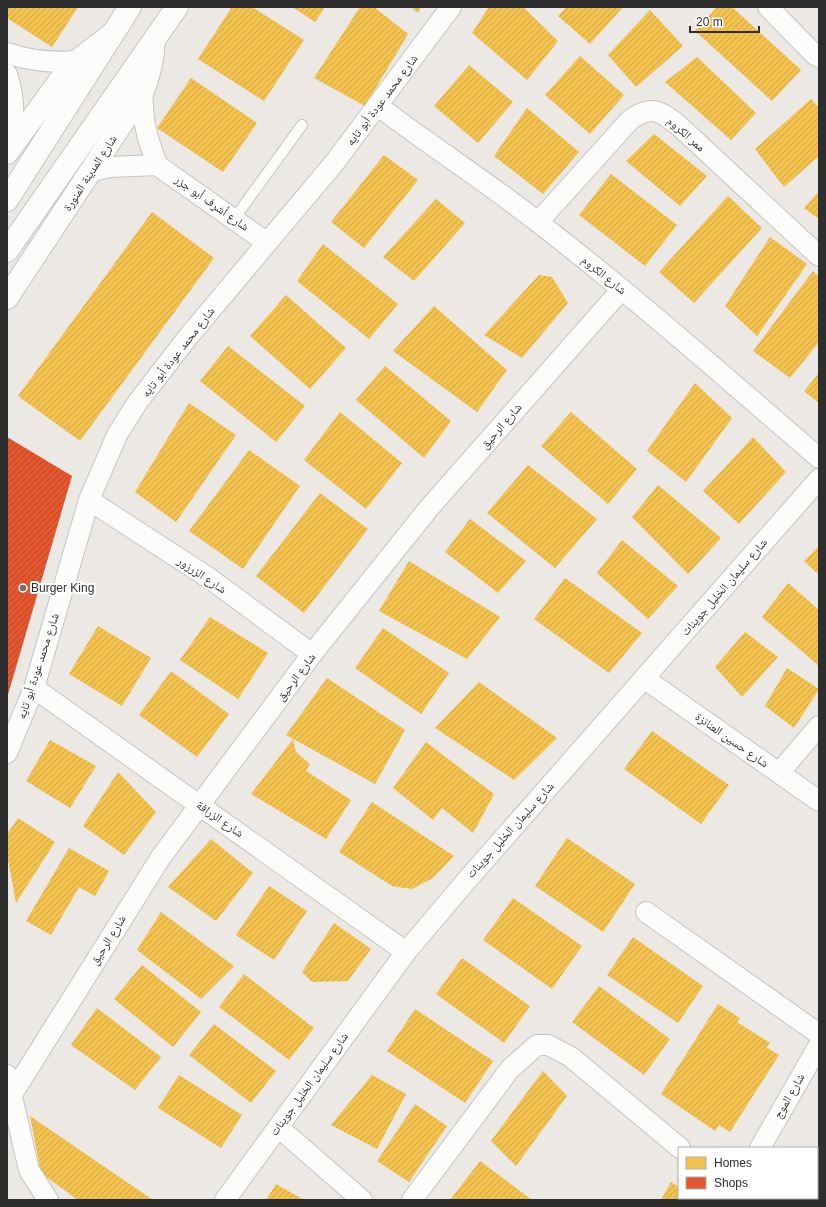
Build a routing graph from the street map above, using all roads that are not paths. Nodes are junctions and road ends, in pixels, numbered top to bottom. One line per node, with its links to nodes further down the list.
1 (130, 7): 5 (main road)
2 (177, 7): 6 (main road, شارع المدينة المنورة)
3 (451, 7): 12 (street, شارع محمد عودة أبو تايه)
4 (768, 7): 8 (street)
5 (113, 33): 9 (main road); 17 (main road)
6 (154, 40): 11 (main road, شارع المدينة المنورة); 21 (main road, شارع المدينة المنورة)
7 (7, 53): 9 (street)
8 (819, 57)
9 (77, 61): 14 (main road)
10 (7, 74): 14 (street)
11 (142, 93): 15 (street); 16 (main road, شارع المدينة المنورة)
12 (378, 106): 19 (street, شارع الكروم); 20 (street, شارع محمد عودة أبو تايه)
13 (302, 125): 18 (lane)
14 (8, 151)
15 (157, 165): 16 (street); 18 (street, شارع أشرف أبو جزر)
16 (92, 171): 24 (main road, شارع المدينة المنورة)
17 (7, 200)
18 (234, 219): 20 (street, شارع أشرف أبو جزر)
19 (538, 222): 22 (street, ممر الكروم); 23 (street, شارع الكروم)
20 (266, 242): 27 (street, شارع محمد عودة أبو تايه)
21 (7, 252)
22 (819, 256)
23 (622, 289): 25 (street, شارع الكروم); 28 (street, شارع الرحيق)
24 (7, 298)
25 (819, 458)
26 (819, 479): 29 (street, شارع سليمان الخليل جوينات)
27 (89, 500): 28 (street, شارع الزرزور); 30 (street, شارع محمد عودة أبو تايه)
28 (312, 654): 35 (street, شارع الرحيق)
29 (645, 679): 33 (street, شارع حسين العنانزة); 37 (street, شارع سليمان الخليل جوينات)
30 (34, 688): 32 (street, شارع محمد عودة أبو تايه); 35 (street, شارع الزرافة)
31 (819, 726): 33 (street)
32 (7, 753)
33 (779, 773): 34 (street, شارع حسين العنانزة)
34 (819, 801)
35 (200, 804): 37 (street, شارع الزرافة); 41 (street, شارع الرحيق)
36 (646, 912): 38 (street)
37 (406, 952): 42 (street, شارع سليمان الخليل جوينات)
38 (819, 1034)
39 (819, 1045): 44 (street, شارع الموج)
40 (7, 1075): 41 (street)
41 (11, 1096): 45 (street)
42 (278, 1127): 46 (street, شارع سليمان الخليل جوينات); 47 (street)
43 (679, 1147): 48 (street)
44 (761, 1147)
45 (48, 1200)
46 (225, 1200)
47 (362, 1200)
48 (412, 1200)

